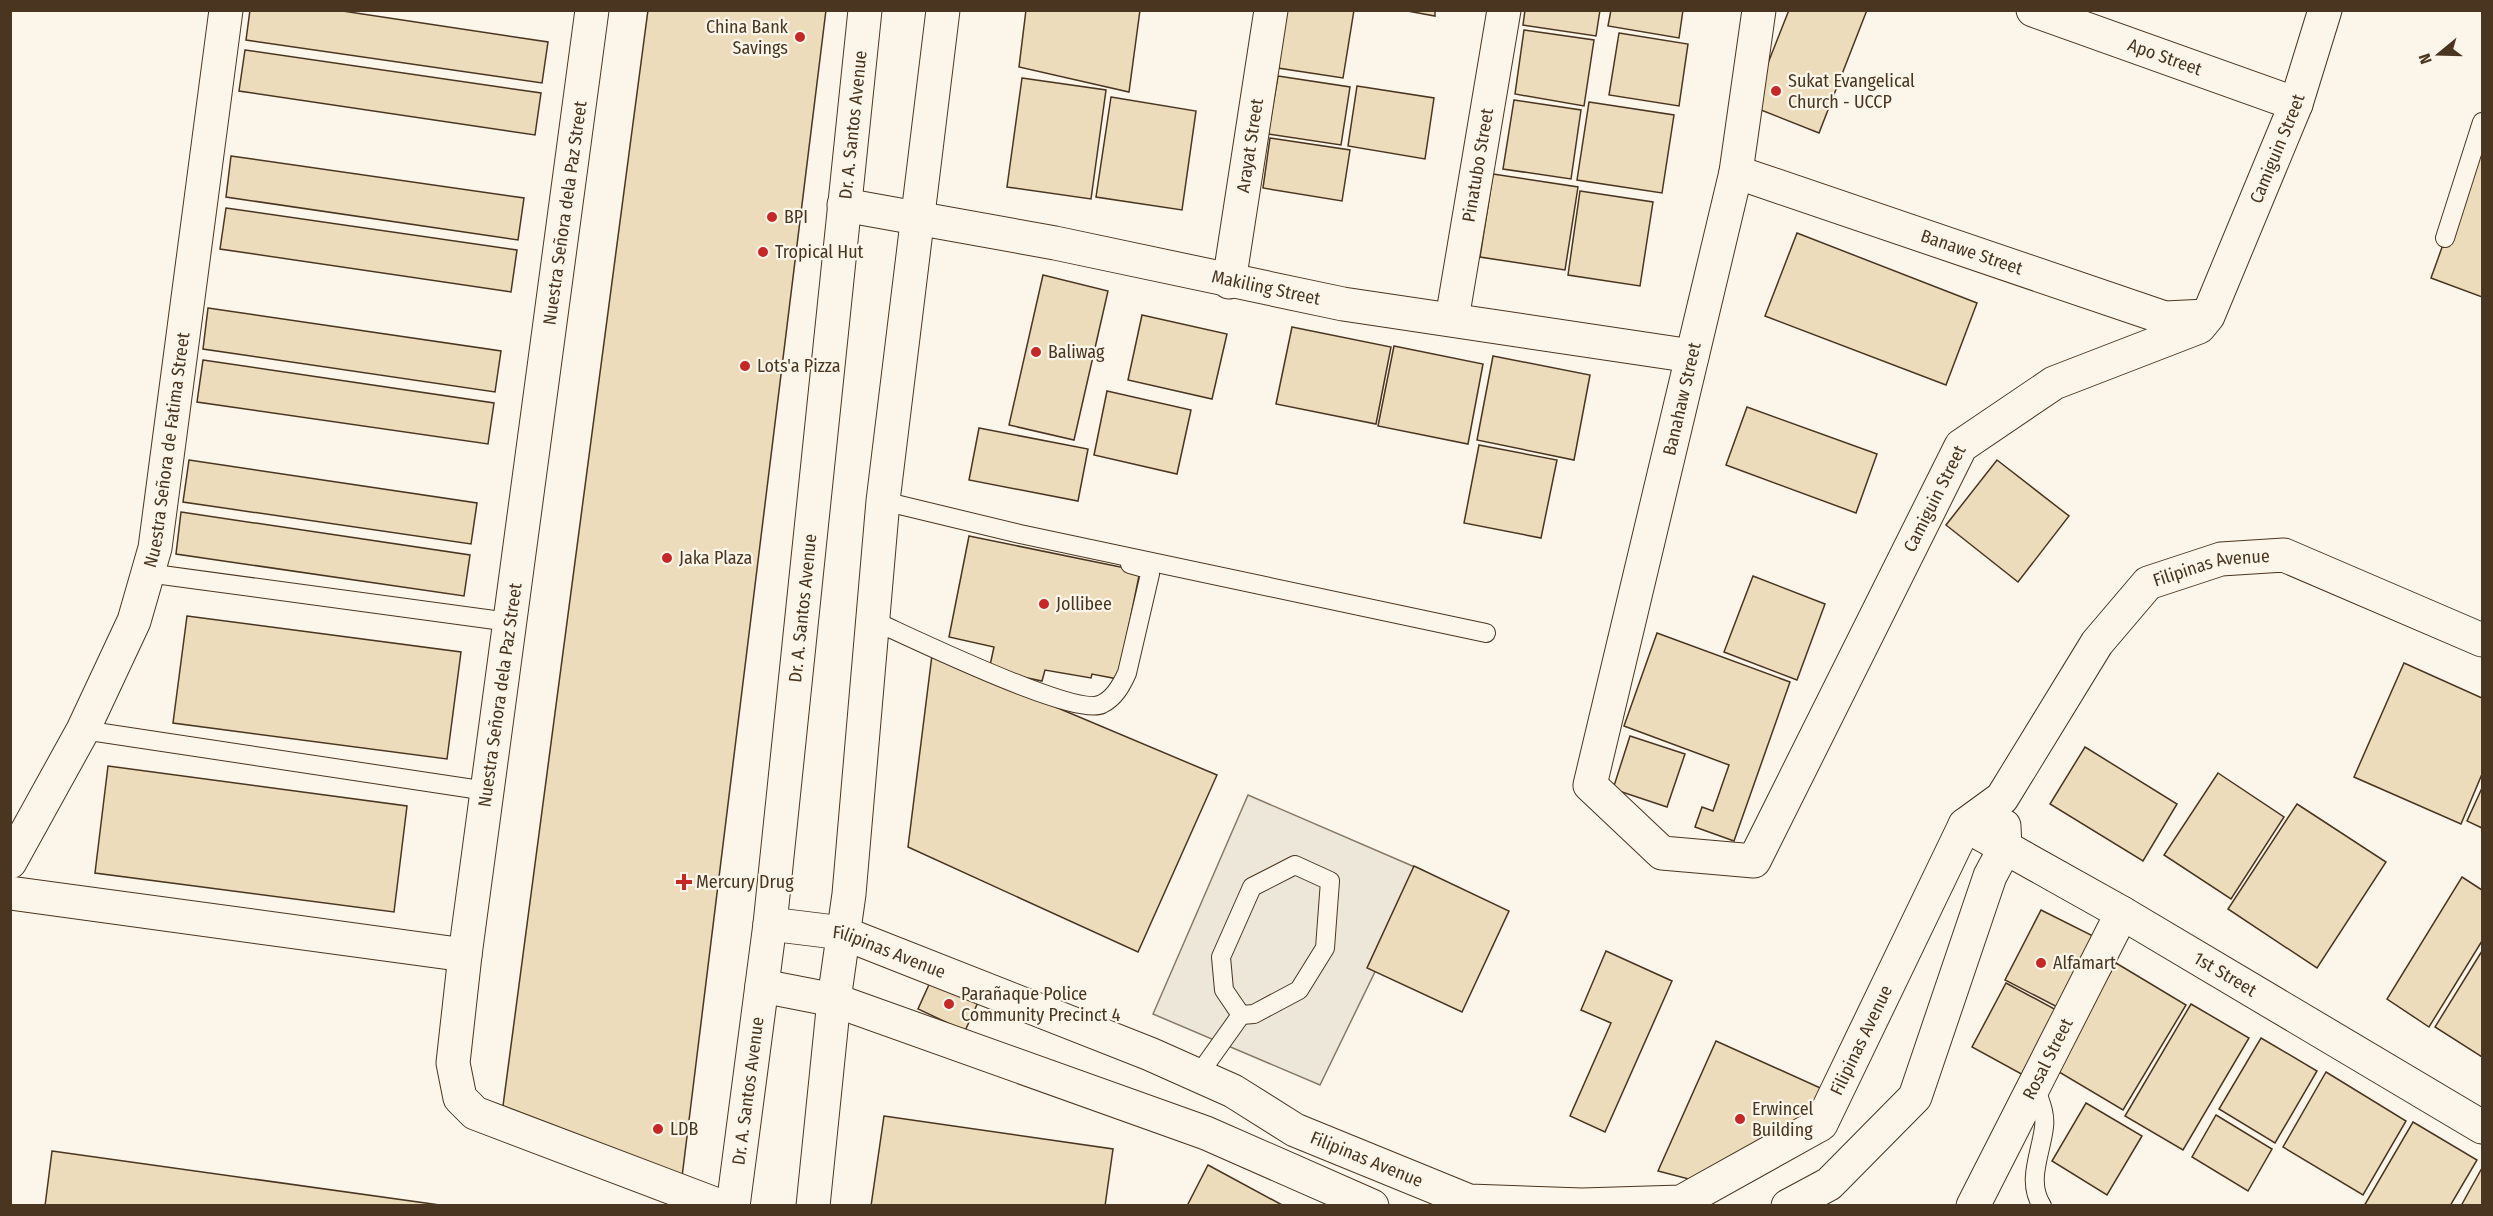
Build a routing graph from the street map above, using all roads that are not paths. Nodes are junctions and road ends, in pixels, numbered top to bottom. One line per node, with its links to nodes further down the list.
1 (226, 10): 22 (street, Nuestra Señora de Fatima Street)
2 (592, 10): 24 (street, Nuestra Señora dela Paz Street)
3 (865, 10): 13 (street, Dr. A. Santos Avenue)
4 (943, 10): 14 (street)
5 (1271, 10): 16 (street, Arayat Street)
6 (1504, 10): 18 (street, Pinatubo Street)
7 (1759, 10): 12 (street, Banahaw Street)
8 (2033, 10): 10 (street, Apo Street)
9 (2325, 10): 10 (street, Camiguin Street)
10 (2296, 104): 17 (street, Camiguin Street)
11 (2482, 122): 15 (lane)
12 (1736, 172): 17 (street, Banawe Street); 19 (street, Banahaw Street)
13 (844, 205): 14 (street, Makiling Street); 36 (street, Dr. A. Santos Avenue)
14 (919, 218): 16 (street, Makiling Street); 20 (street)
15 (2445, 238)
16 (1228, 282): 18 (street, Makiling Street)
17 (2208, 316): 28 (street, Camiguin Street)
18 (1452, 319): 19 (street, Makiling Street)
19 (1692, 356): 28 (street, Banahaw Street)
20 (883, 501): 21 (lane); 23 (street)
21 (1020, 534): 23 (lane); 25 (lane)
22 (147, 573): 24 (lane); 27 (street, Nuestra Señora de Fatima Street)
23 (872, 620): 37 (street)
24 (510, 622): 29 (street, Nuestra Señora dela Paz Street)
25 (1486, 633)
26 (2482, 640): 30 (street, Filipinas Avenue)
27 (82, 730): 29 (lane); 33 (street, Nuestra Señora de Fatima Street)
28 (1590, 785)
29 (487, 791): 38 (street, Nuestra Señora dela Paz Street)
30 (2002, 798): 31 (street, Filipinas Avenue); 32 (street)
31 (1965, 825): 32 (street, 1st Street); 49 (street, Filipinas Avenue)
32 (2005, 848): 35 (street, 1st Street); 54 (street)
33 (10, 862)
34 (10, 893): 38 (street)
35 (2122, 913): 43 (street, Rosal Street); 45 (street, 1st Street)
36 (770, 924): 37 (street, Filipinas Avenue); 39 (street, Dr. A. Santos Avenue)
37 (843, 933): 40 (street); 42 (street, Filipinas Avenue)
38 (465, 954): 50 (street, Nuestra Señora dela Paz Street)
39 (762, 986): 40 (street); 51 (street, Dr. A. Santos Avenue)
40 (834, 1000): 47 (street); 52 (street)
41 (1241, 1015): 41 (lane); 42 (lane)
42 (1199, 1074): 44 (street, Filipinas Avenue)
43 (2034, 1085): 55 (street, Rosal Street); 56 (lane)
44 (1233, 1092): 46 (street, Filipinas Avenue); 47 (street)
45 (2482, 1127)
46 (1295, 1130): 48 (street); 49 (street, Filipinas Avenue)
47 (1206, 1133): 48 (street)
48 (1276, 1162): 53 (street)
49 (1582, 1205)
50 (720, 1206)
51 (733, 1206)
52 (813, 1206)
53 (1372, 1206)
54 (1788, 1206)
55 (1973, 1206)
56 (2042, 1206)

